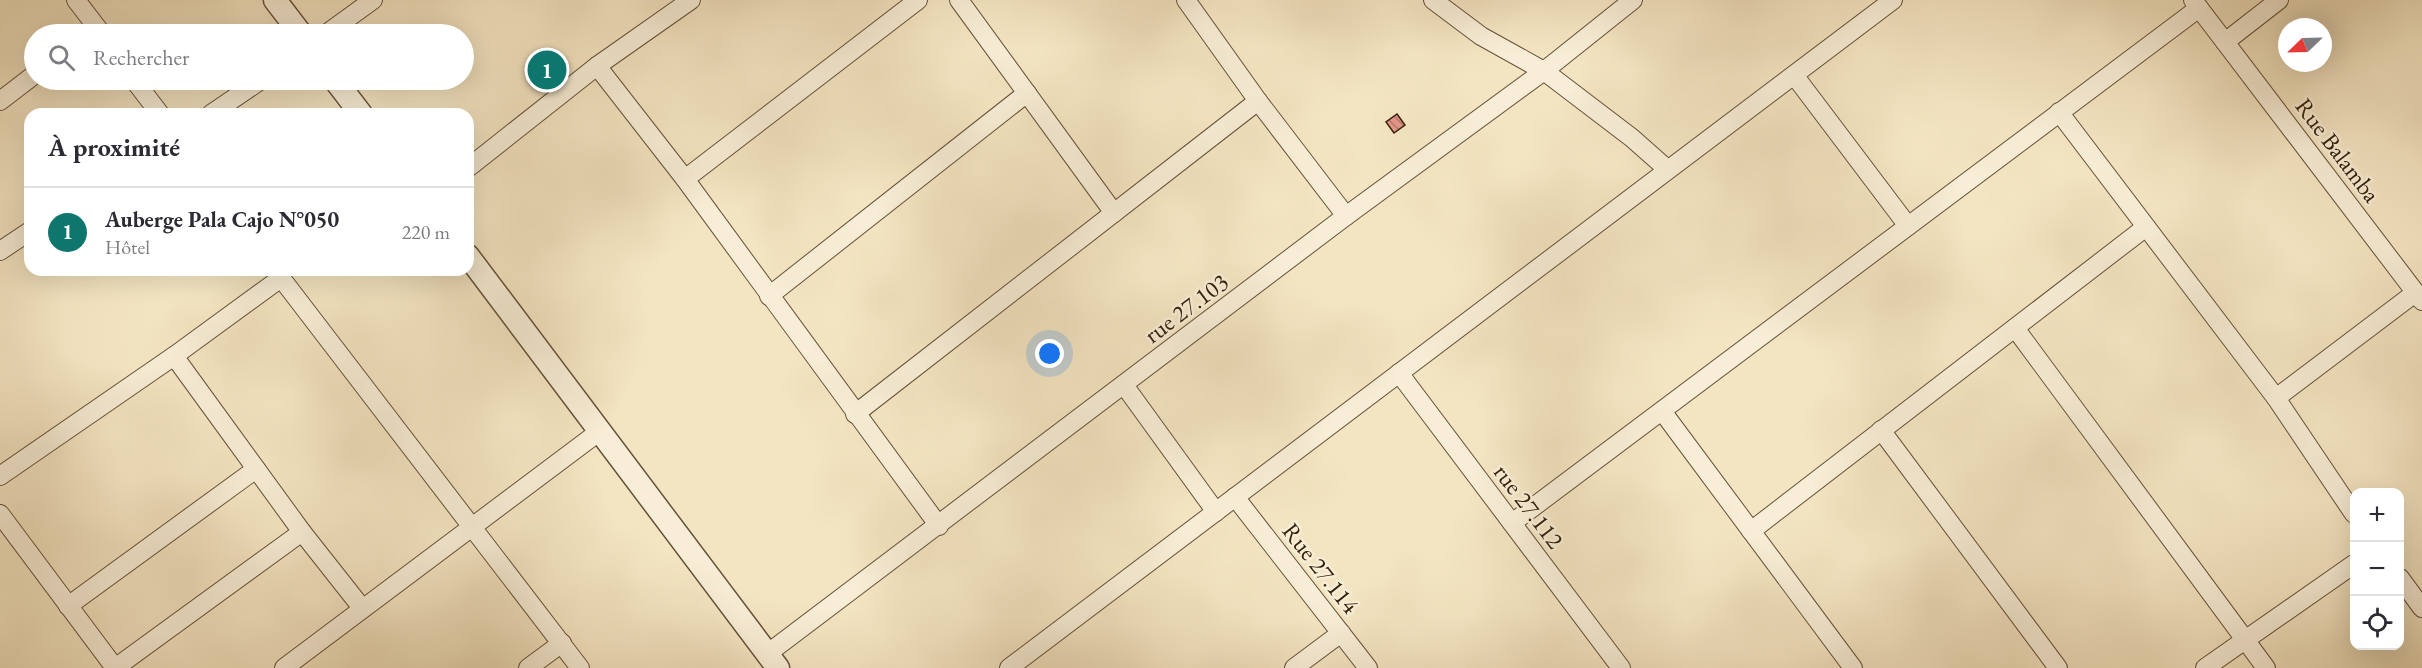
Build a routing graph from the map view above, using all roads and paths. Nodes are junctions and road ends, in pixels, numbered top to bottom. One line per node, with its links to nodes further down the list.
1 (76, 0): 13 (street)
2 (275, 0): 14 (street)
3 (373, 0): 15 (street)
4 (691, 0): 17 (street)
5 (918, 0): 33 (street)
6 (959, 0): 24 (street)
7 (1186, 0): 26 (street)
8 (1433, 0): 18 (street)
9 (1633, 0): 18 (street, rue 27.103)
10 (1893, 0): 19 (street)
11 (2279, 0): 16 (street)
12 (2196, 4): 16 (street, Rue Balamba); 30 (street)
13 (90, 24)
14 (293, 24)
15 (340, 24)
16 (2225, 42): 44 (street, Rue Balamba)
17 (597, 66): 31 (street); 33 (street)
18 (1544, 70): 32 (street); 35 (street, rue 27.103)
19 (1794, 75): 32 (street); 36 (street)
20 (24, 83): 25 (street)
21 (142, 90): 27 (street)
22 (246, 90): 28 (street)
23 (343, 90): 29 (street)
24 (1027, 93): 34 (street); 43 (street)
25 (0, 101)
26 (1258, 101): 34 (street); 35 (street)
27 (156, 108)
28 (220, 108)
29 (356, 108)
30 (2059, 112): 36 (street); 37 (street)
31 (474, 163)
32 (1667, 169): 47 (street)
33 (685, 179): 43 (street)
34 (1114, 213): 51 (street)
35 (1346, 216): 48 (street, rue 27.103)
36 (1908, 226): 50 (street)
37 (2146, 227): 45 (street); 49 (street)
38 (24, 235): 39 (street)
39 (0, 251)
40 (474, 264): 53 (street)
41 (275, 276): 46 (street)
42 (280, 276): 62 (street)
43 (769, 296): 51 (street)
44 (2419, 297): 49 (street)
45 (2015, 328): 52 (street); 71 (street)
46 (174, 356): 54 (street); 55 (street)
47 (1399, 373): 56 (street); 60 (street, rue 27.112)
48 (1124, 385): 58 (street); 61 (street, rue 27.103)
49 (2276, 398): 57 (street)
50 (1662, 411): 60 (street); 63 (street)
51 (855, 414): 61 (street)
52 (1881, 430): 63 (street); 83 (street)
53 (600, 431): 62 (street); 73 (street)
54 (256, 469): 64 (street); 67 (street)
55 (0, 476)
56 (1235, 497): 58 (street); 70 (street, Rue 27.114)
57 (2350, 507)
58 (1216, 512): 78 (street)
59 (0, 514): 67 (street)
60 (1512, 523): 81 (street, rue 27.112)
61 (939, 526): 73 (street, rue 27.103)
62 (472, 528): 68 (street); 72 (street)
63 (1751, 531): 82 (street)
64 (302, 532): 68 (street); 74 (street)
65 (2350, 567): 71 (street)
66 (2404, 583): 69 (street)
67 (68, 606): 74 (street)
68 (362, 608): 75 (street)
69 (2422, 608)
70 (1341, 633): 79 (street); 80 (street, Rue 27.114)
71 (2244, 639): 84 (street); 85 (street)
72 (562, 643): 76 (street); 77 (street)
73 (773, 661)
74 (115, 668)
75 (284, 668)
76 (528, 668)
77 (580, 668)
78 (1009, 668)
79 (1294, 668)
80 (1368, 668)
81 (1621, 668)
82 (1854, 668)
83 (2058, 668)
84 (2205, 668)
85 (2266, 668)

